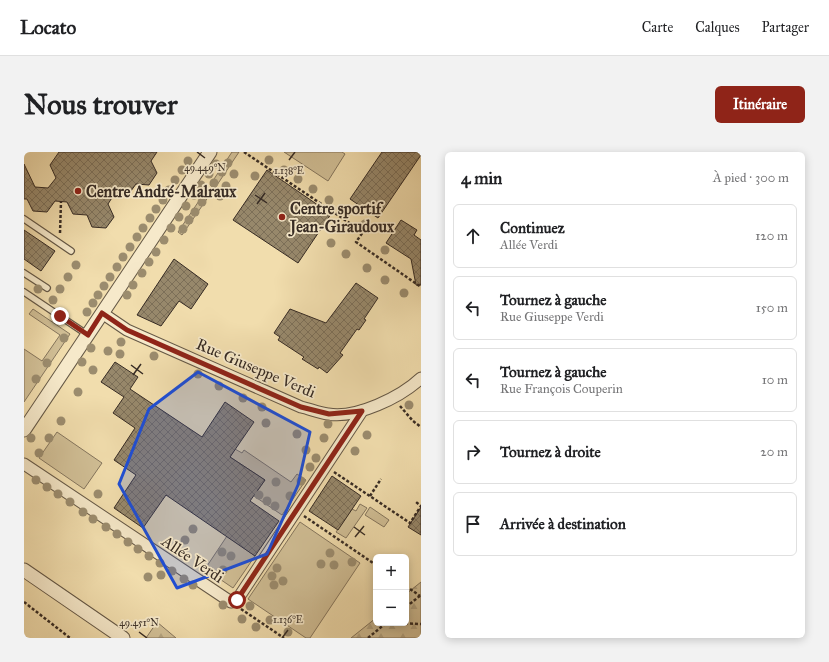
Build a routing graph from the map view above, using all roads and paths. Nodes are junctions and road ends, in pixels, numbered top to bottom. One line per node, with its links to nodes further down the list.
1 (210, 152): 11 (street)
2 (244, 152): 8 (path)
3 (61, 202): 5 (path)
4 (24, 219): 5 (lane)
5 (59, 243): 6 (lane)
6 (71, 251)
7 (24, 272): 9 (lane)
8 (421, 287)
9 (47, 288)
10 (24, 292): 12 (lane)
11 (102, 313): 12 (street); 15 (street, Rue Giuseppe Verdi)
12 (88, 335): 17 (street)
13 (421, 378): 14 (street, Rue Giuseppe Verdi)
14 (393, 398): 15 (street, Rue Giuseppe Verdi); 16 (path)
15 (362, 411): 19 (street, Allée Verdi)
16 (421, 426)
17 (24, 430)
18 (24, 464): 28 (street, Allée Verdi)
19 (325, 466): 21 (path); 23 (street, Allée Verdi)
20 (381, 478): 21 (path)
21 (370, 496): 22 (path)
22 (416, 502)
23 (296, 510): 24 (path); 28 (street, Allée Verdi)
24 (373, 563)
25 (24, 570): 35 (street)
26 (409, 588): 27 (path)
27 (420, 596): 30 (path)
28 (234, 601): 36 (path)
29 (24, 602): 34 (path)
30 (409, 605)
31 (409, 624): 32 (path)
32 (421, 624)
33 (382, 626): 37 (path)
34 (70, 638)
35 (123, 638)
36 (284, 638)
37 (368, 638)

